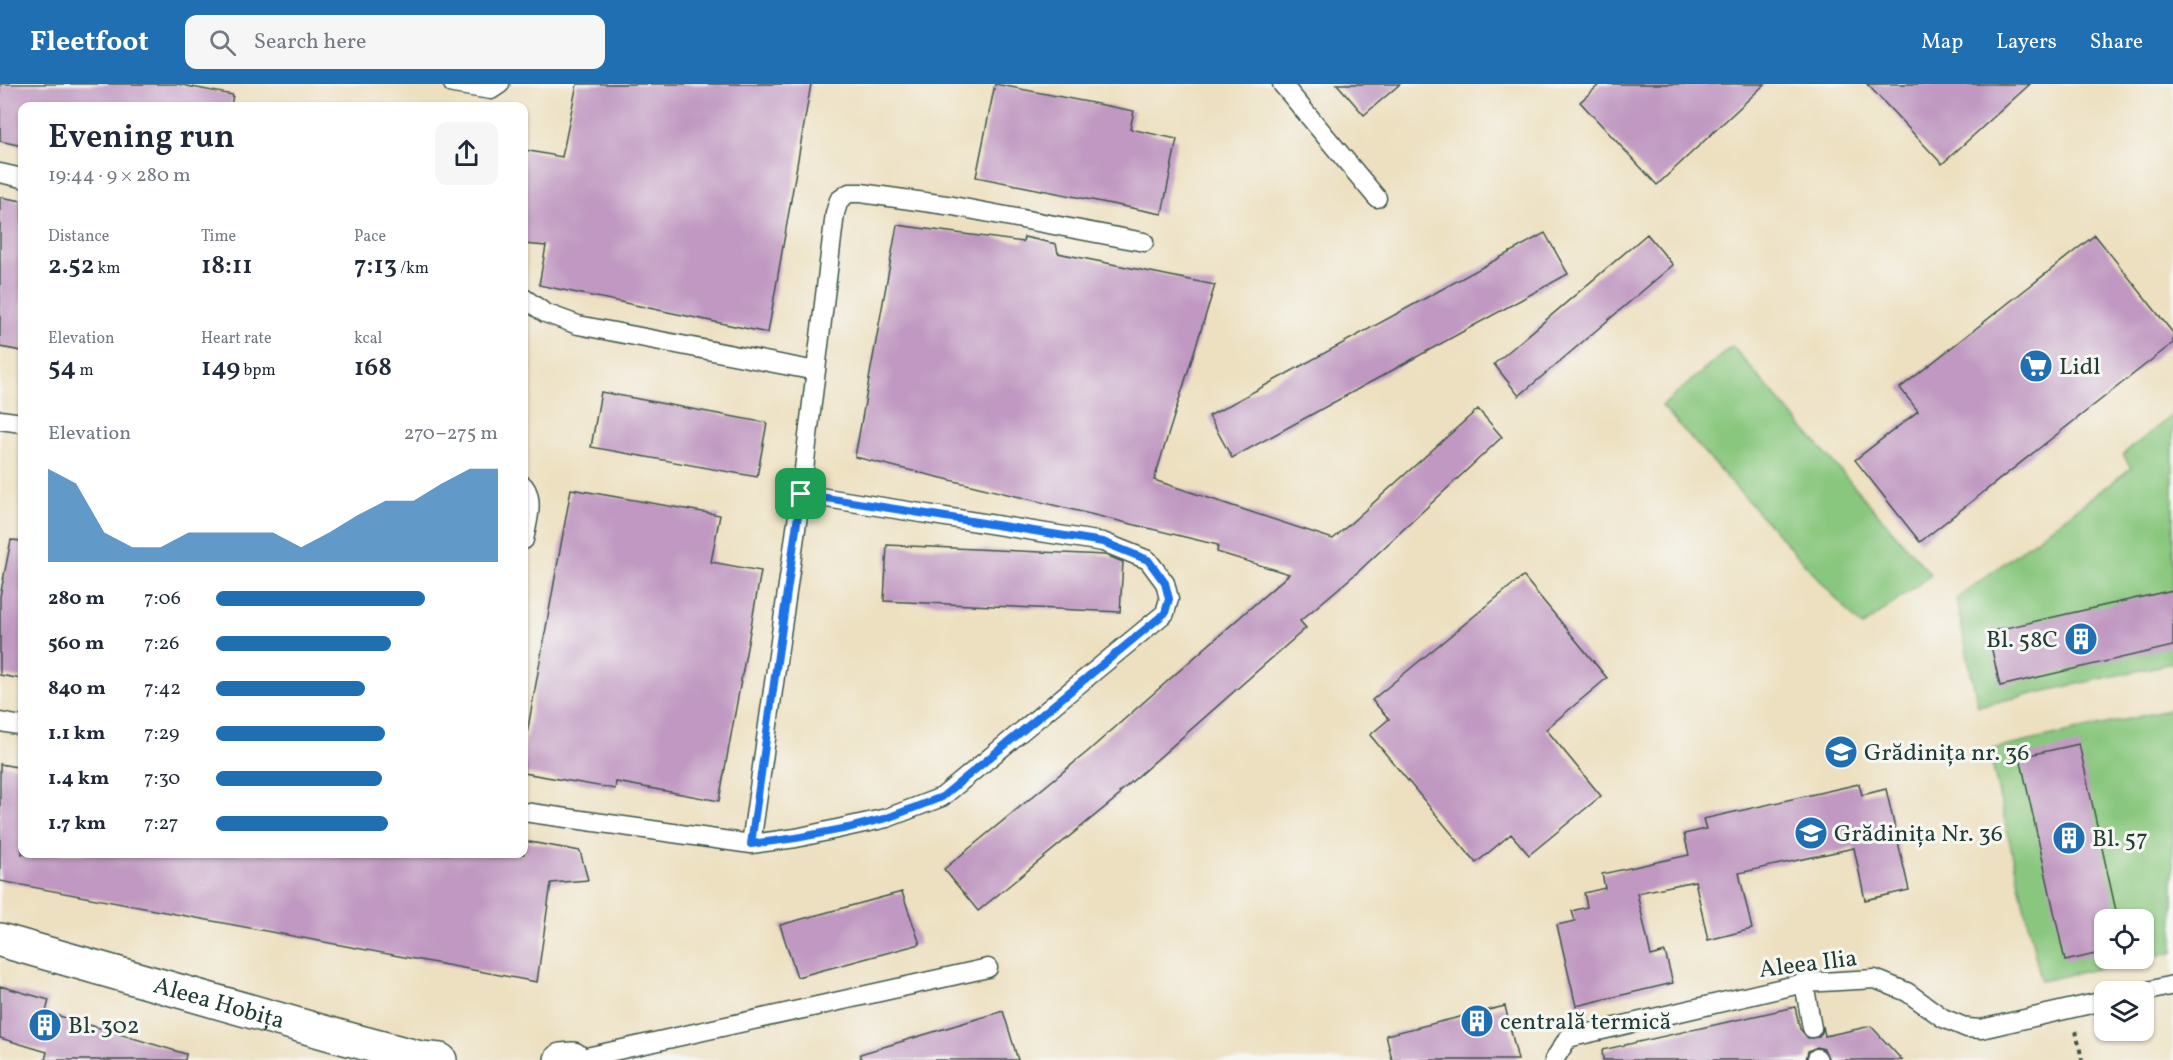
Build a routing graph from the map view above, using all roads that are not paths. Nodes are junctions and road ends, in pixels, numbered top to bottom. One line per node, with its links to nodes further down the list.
1 (453, 84): 2 (lane)
2 (500, 84)
3 (1282, 84): 6 (lane)
4 (0, 173): 5 (lane)
5 (18, 177)
6 (1377, 198)
7 (1144, 242): 9 (lane)
8 (528, 301): 9 (lane)
9 (816, 371): 13 (lane)
10 (0, 420): 11 (lane)
11 (18, 422)
12 (528, 491): 14 (lane)
13 (801, 494): 18 (lane); 18 (lane)
14 (528, 519)
15 (0, 722): 16 (lane)
16 (18, 725)
17 (528, 813): 18 (lane)
18 (751, 844)
19 (0, 940): 26 (street, Aleea Hobița)
20 (988, 968): 27 (lane)
21 (1804, 983): 24 (lane, Aleea Ilia); 25 (lane); 28 (lane, Aleea Ilia)
22 (2173, 985): 23 (lane)
23 (2154, 990)
24 (2094, 1003)
25 (1812, 1028)
26 (440, 1060)
27 (569, 1060)
28 (1554, 1060)

